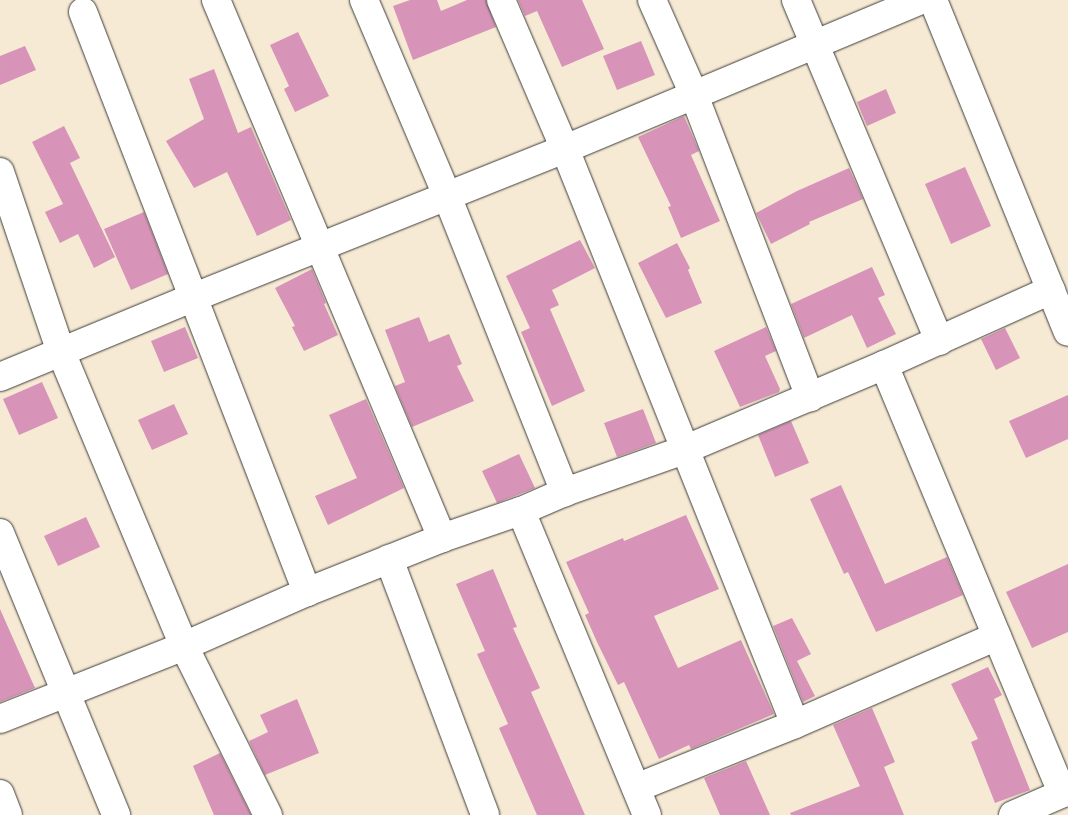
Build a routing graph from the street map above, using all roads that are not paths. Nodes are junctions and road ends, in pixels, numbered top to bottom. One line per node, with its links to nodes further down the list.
1 (216, 0): 14 (street)
2 (364, 0): 13 (street)
3 (501, 0): 11 (street)
4 (652, 0): 10 (street)
5 (796, 0): 9 (street)
6 (922, 0): 9 (street)
7 (933, 0): 15 (street)
8 (83, 12): 16 (street)
9 (815, 43): 10 (street); 18 (street)
10 (694, 94): 11 (street); 22 (street)
11 (565, 149): 13 (street); 23 (street)
12 (0, 172): 19 (street)
13 (447, 196): 14 (street); 24 (street)
14 (320, 246): 16 (street); 27 (street)
15 (1051, 290): 17 (street); 18 (street)
16 (192, 298): 19 (street); 29 (street)
17 (1068, 332)
18 (939, 341): 20 (street)
19 (61, 352): 21 (street); 31 (street)
20 (884, 365): 22 (street); 30 (street)
21 (0, 377)
22 (810, 397): 23 (street)
23 (684, 450): 24 (street); 34 (street)
24 (566, 492): 25 (street)
25 (521, 511): 27 (street); 35 (street)
26 (0, 533): 32 (street)
27 (442, 538): 28 (street)
28 (389, 559): 29 (street); 41 (street)
29 (307, 592): 31 (street)
30 (997, 636): 34 (street); 36 (street)
31 (184, 646): 32 (street); 40 (street)
32 (65, 693): 33 (street); 39 (street)
33 (0, 719)
34 (795, 724): 35 (street)
35 (636, 788): 42 (street)
36 (1065, 792): 43 (street)
37 (0, 794): 38 (street)
38 (8, 815)
39 (116, 815)
40 (268, 815)
41 (485, 815)
42 (647, 815)
43 (1013, 815)

